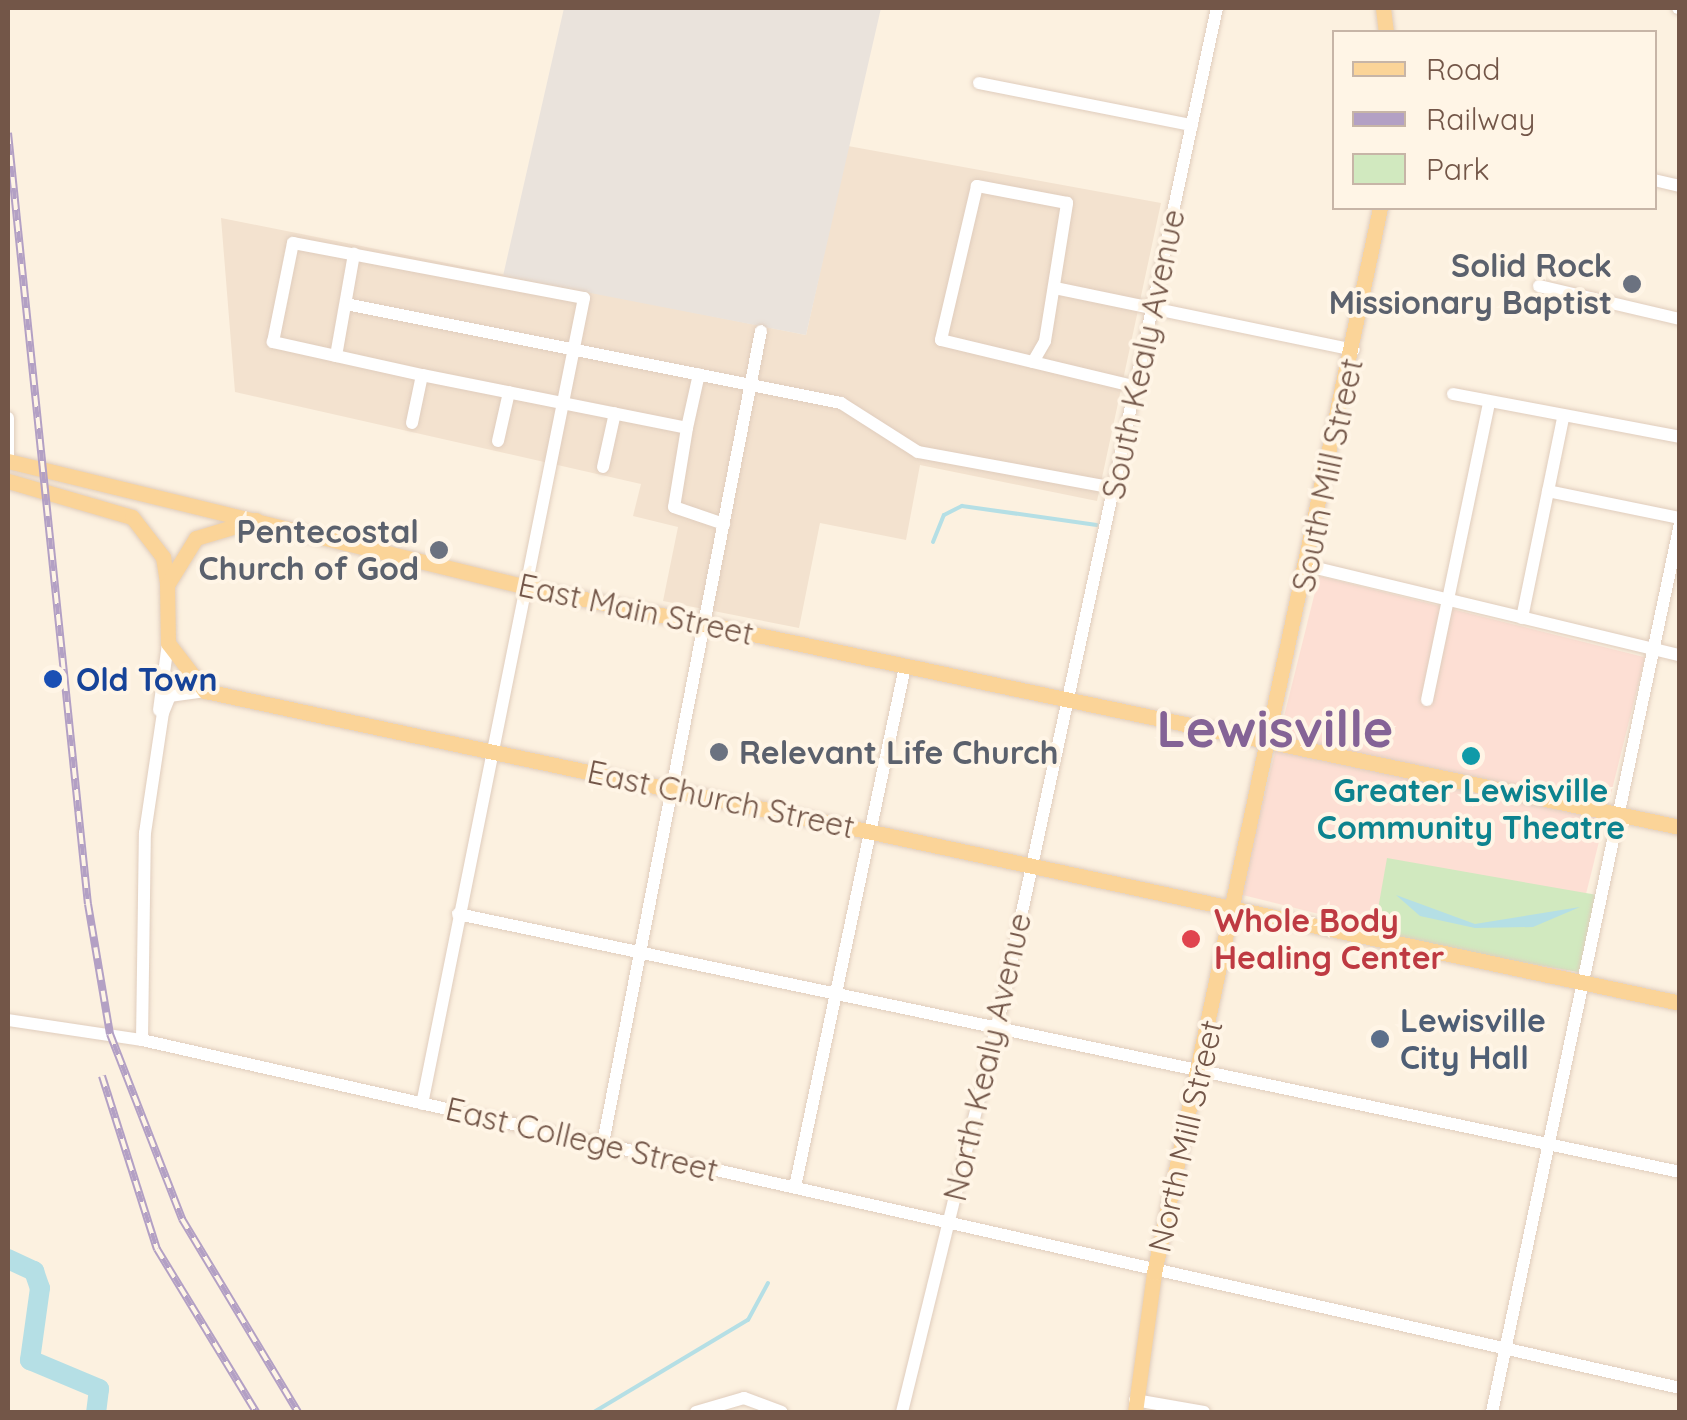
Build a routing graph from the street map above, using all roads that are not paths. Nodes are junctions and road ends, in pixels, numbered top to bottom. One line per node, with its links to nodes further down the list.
1 (1217, 8): 3 (street, South Kealy Avenue)
2 (979, 83): 3 (street)
3 (1192, 124): 9 (street, South Kealy Avenue)
4 (1380, 210): 13 (main road, South Mill Street)
5 (354, 254): 8 (street); 12 (street); 14 (street)
6 (1538, 286): 10 (street)
7 (1056, 288): 9 (street); 15 (street); 15 (street)
8 (346, 304): 12 (street); 14 (street)
9 (1155, 307): 13 (street); 19 (street, South Kealy Avenue)
10 (1680, 319)
11 (760, 331): 18 (street)
12 (576, 350): 16 (street); 23 (street)
13 (1354, 350): 39 (main road, South Mill Street)
14 (336, 356): 17 (street)
15 (1033, 362): 19 (street)
16 (699, 374): 18 (street); 28 (street)
17 (422, 375): 20 (street); 27 (street)
18 (750, 385): 34 (street); 38 (street)
19 (1137, 387): 34 (street, South Kealy Avenue)
20 (509, 392): 23 (street); 30 (street)
21 (1453, 394): 22 (street)
22 (1489, 402): 26 (street); 42 (street)
23 (564, 403): 24 (street); 41 (street)
24 (615, 413): 28 (street); 32 (street)
25 (8, 418): 31 (street)
26 (1563, 419): 29 (street); 35 (street)
27 (412, 423)
28 (687, 428): 38 (street)
29 (1680, 438)
30 (498, 441)
31 (8, 462): 36 (main road, East Main Street)
32 (604, 467)
33 (8, 481): 40 (main road)
34 (1114, 488): 50 (street, South Kealy Avenue)
35 (1548, 491): 37 (street); 43 (street)
36 (256, 520): 40 (main road); 41 (main road, East Main Street)
37 (1680, 521): 46 (street)
38 (724, 524): 44 (street)
39 (1308, 566): 42 (street); 53 (main road, South Mill Street)
40 (167, 585): 45 (main road)
41 (528, 587): 44 (main road, East Main Street); 54 (street)
42 (1448, 600): 43 (street); 51 (street)
43 (1522, 618): 46 (street)
44 (706, 623): 48 (main road, East Main Street); 55 (street)
45 (168, 643): 49 (main road); 52 (street)
46 (1654, 649): 47 (street); 56 (street)
47 (1680, 655)
48 (905, 667): 50 (main road, East Main Street); 58 (street)
49 (205, 691): 52 (street); 54 (main road, East Church Street)
50 (1064, 699): 53 (main road, East Main Street); 59 (street, North Kealy Avenue)
51 (1428, 700)
52 (161, 728): 68 (street)
53 (1268, 742): 56 (main road, East Main Street); 60 (main road, North Mill Street)
54 (491, 751): 55 (main road, East Church Street); 61 (street)
55 (672, 789): 58 (main road, East Church Street); 62 (street)
56 (1620, 815): 57 (main road, East Main Street); 63 (street)
57 (1680, 827)
58 (874, 830): 59 (main road, East Church Street); 64 (street)
59 (1030, 866): 60 (main road, East Church Street); 67 (street, North Kealy Avenue)
60 (1237, 908): 63 (main road, East Church Street); 69 (main road, North Mill Street)
61 (458, 914): 62 (street); 70 (street)
62 (640, 952): 64 (street); 71 (street)
63 (1584, 982): 65 (main road, East Church Street); 72 (street)
64 (840, 994): 67 (street); 74 (street)
65 (1680, 1003)
66 (8, 1020): 68 (street, East College Street)
67 (996, 1026): 69 (street); 75 (street, North Kealy Avenue)
68 (142, 1040): 70 (street, East College Street)
69 (1200, 1066): 72 (street); 76 (main road, North Mill Street)
70 (422, 1104): 71 (street, East College Street)
71 (603, 1143): 74 (street, East College Street)
72 (1547, 1144): 73 (street); 77 (street)
73 (1680, 1172)
74 (795, 1187): 75 (street, East College Street)
75 (950, 1224): 76 (street, East College Street); 83 (street, North Kealy Avenue)
76 (1154, 1273): 77 (street, East College Street); 80 (main road, North Mill Street)
77 (1506, 1350): 78 (street, East College Street); 85 (street)
78 (1680, 1388)
79 (733, 1406): 81 (street); 82 (street)
80 (1135, 1406): 84 (street)
81 (696, 1412)
82 (782, 1412)
83 (902, 1412)
84 (1204, 1412)
85 (1492, 1412)

